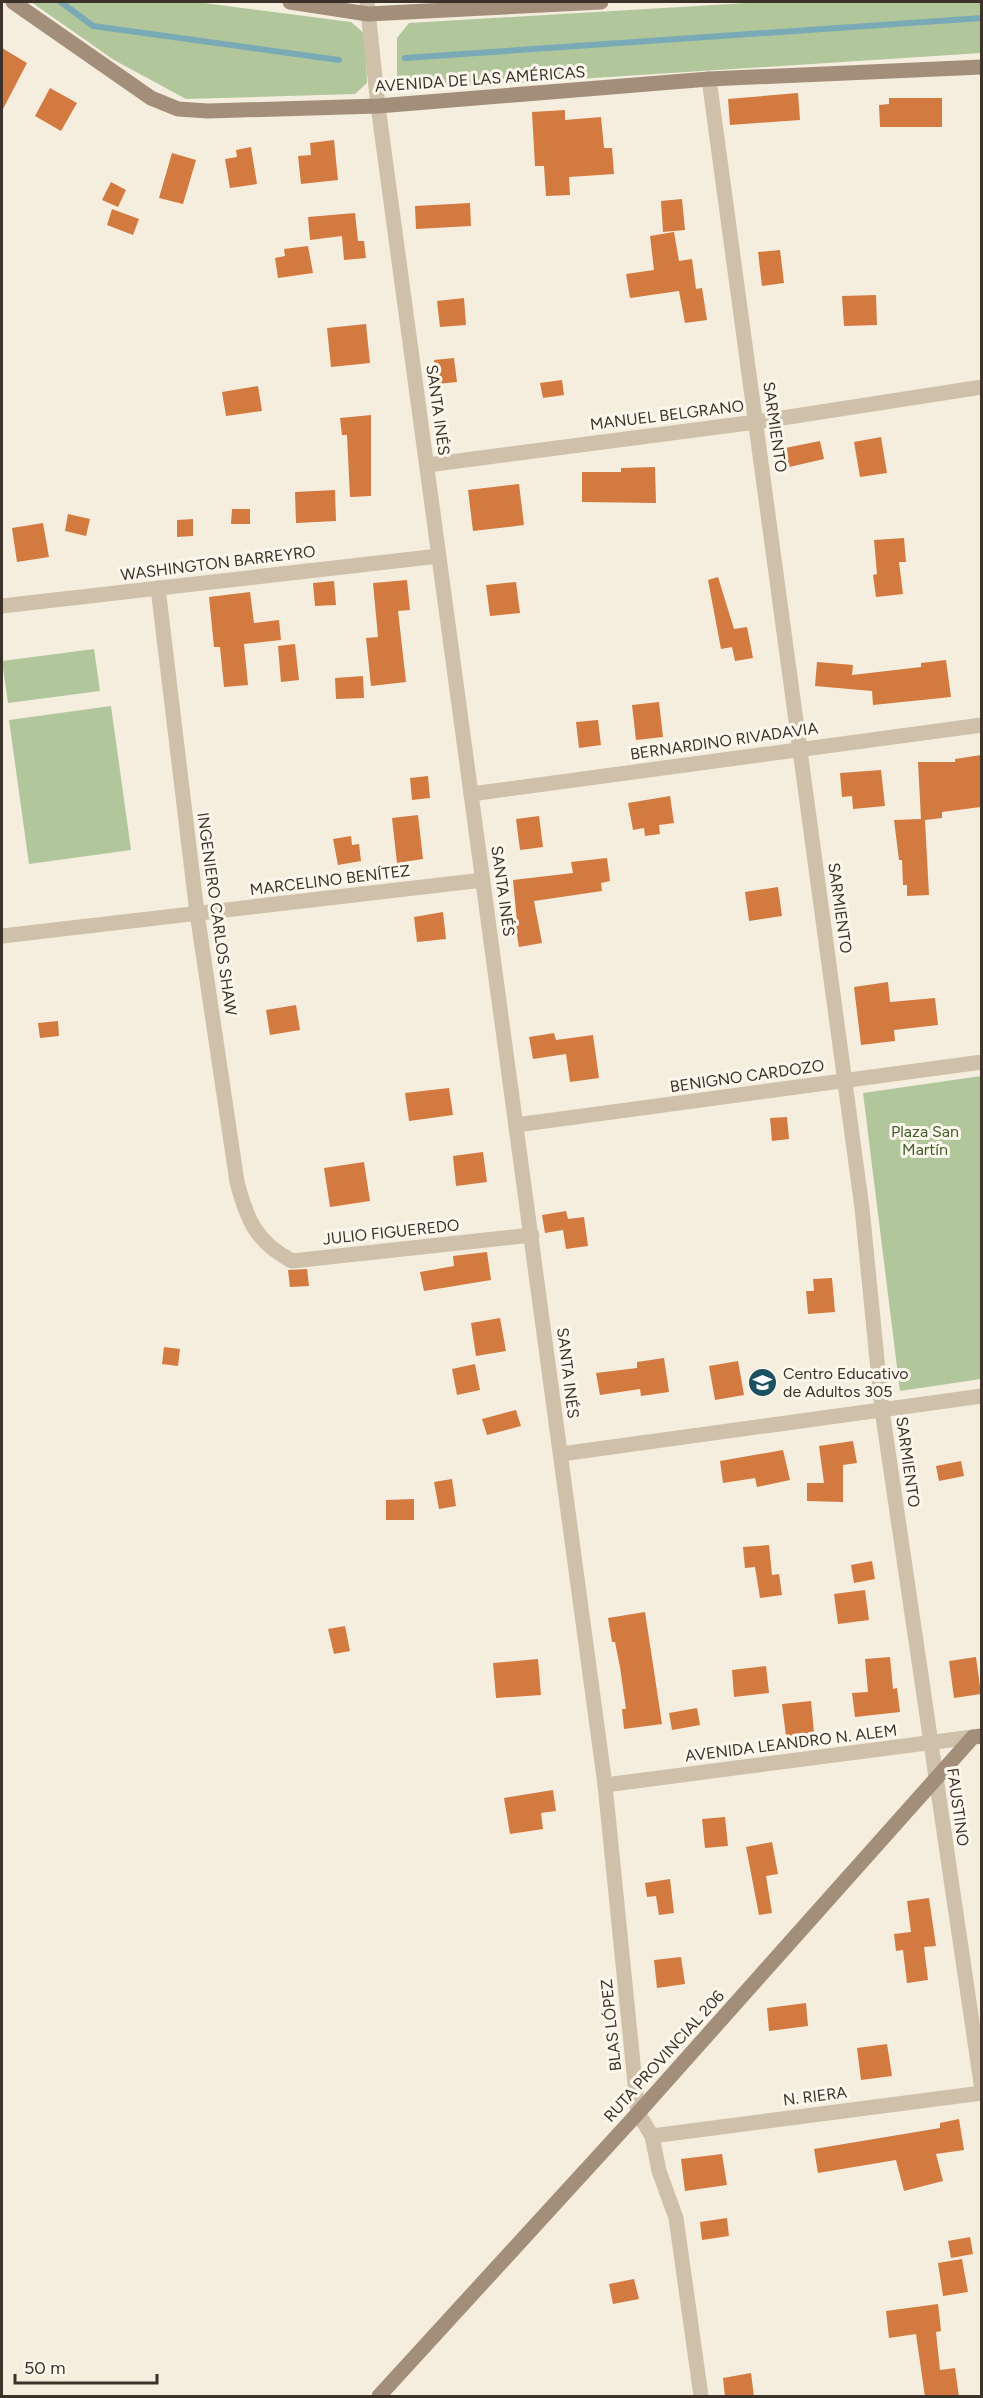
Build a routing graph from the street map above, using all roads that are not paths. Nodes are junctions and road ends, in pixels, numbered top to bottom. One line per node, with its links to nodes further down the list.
1 (13, 2): 7 (main road, AVENIDA DE LAS AMÉRICAS)
2 (290, 2): 4 (main road)
3 (601, 2): 4 (main road)
4 (367, 8): 7 (street, SANTA INÉS)
5 (981, 67): 6 (main road, AVENIDA DE LAS AMÉRICAS)
6 (709, 80): 7 (main road, AVENIDA DE LAS AMÉRICAS); 9 (street, SARMIENTO)
7 (378, 105): 10 (street, SANTA INÉS)
8 (981, 387): 9 (street, MANUEL BELGRANO)
9 (756, 422): 10 (street, MANUEL BELGRANO); 15 (street, SARMIENTO)
10 (427, 465): 11 (street, SANTA INÉS)
11 (439, 555): 12 (street, WASHINGTON BARREYRO); 16 (street, SANTA INÉS)
12 (158, 588): 13 (street, WASHINGTON BARREYRO); 18 (street, INGENIERO CARLOS SHAW)
13 (2, 606)
14 (981, 725): 15 (street, BERNARDINO RIVADAVIA)
15 (800, 749): 16 (street, BERNARDINO RIVADAVIA); 21 (street, SARMIENTO)
16 (471, 794): 17 (street, SANTA INÉS)
17 (483, 880): 18 (street, MARCELINO BENÍTEZ); 22 (street, SANTA INÉS)
18 (197, 914): 19 (street, MARCELINO BENÍTEZ); 24 (street, INGENIERO CARLOS SHAW)
19 (2, 936)
20 (981, 1062): 21 (street, BENIGNO CARDOZO)
21 (845, 1081): 22 (street, BENIGNO CARDOZO); 26 (street, SARMIENTO)
22 (516, 1125): 23 (street, SANTA INÉS)
23 (532, 1235): 24 (street, JULIO FIGUEREDO); 27 (street, SANTA INÉS)
24 (260, 1238)
25 (981, 1395): 26 (street)
26 (882, 1410): 27 (street); 29 (street, SARMIENTO)
27 (561, 1454): 31 (street, SANTA INÉS)
28 (977, 1737): 29 (street, AVENIDA LEANDRO N. ALEM); 30 (main road, RUTA PROVINCIAL 206)
29 (931, 1743): 30 (street, FAUSTINO); 31 (street, AVENIDA LEANDRO N. ALEM)
30 (936, 1780): 32 (street, FAUSTINO); 33 (main road, RUTA PROVINCIAL 206)
31 (605, 1785): 33 (street, BLAS LÓPEZ)
32 (981, 2091): 34 (street, N. RIERA)
33 (638, 2113): 34 (street, BLAS LÓPEZ); 35 (main road, RUTA PROVINCIAL 206)
34 (652, 2136): 36 (street, BLAS LÓPEZ)
35 (379, 2397)
36 (700, 2397)

